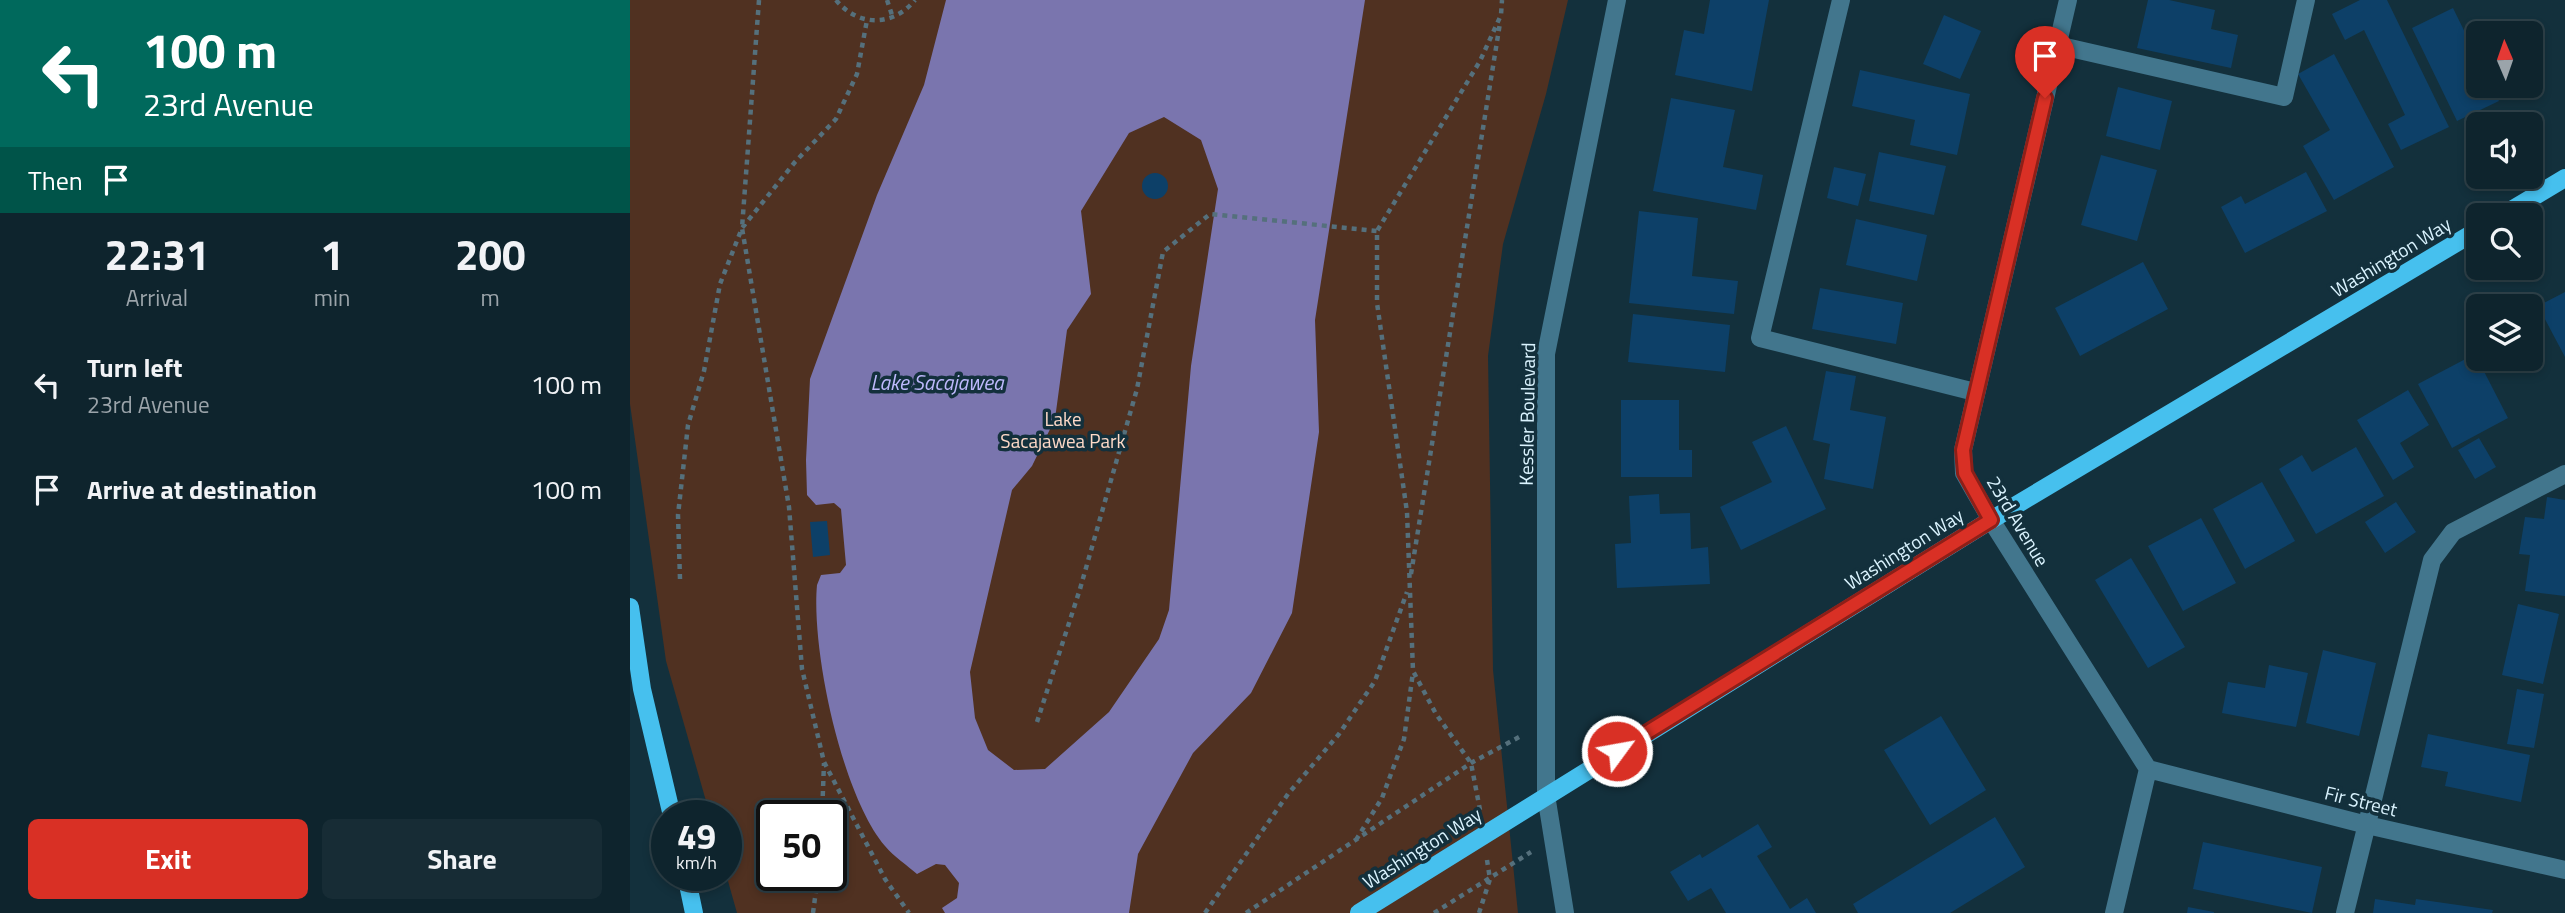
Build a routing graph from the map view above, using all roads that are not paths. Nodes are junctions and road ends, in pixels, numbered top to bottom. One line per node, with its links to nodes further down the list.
1 (1617, 0): 14 (street, Kessler Boulevard)
2 (1841, 0): 9 (street)
3 (2068, 0): 5 (street, 23rd Avenue)
4 (2306, 0): 5 (street)
5 (2057, 45): 9 (street, 23rd Avenue)
6 (2565, 178): 7 (main road)
7 (2523, 203)
8 (2466, 237): 11 (main road, Washington Way)
9 (1975, 392): 11 (street, 23rd Avenue)
10 (2565, 474): 16 (street)
11 (1991, 520): 13 (street, 23rd Avenue); 14 (main road, Washington Way)
12 (630, 607): 15 (main road)
13 (2148, 769): 16 (street, Fir Street); 22 (street)
14 (1546, 794): 20 (main road, Washington Way); 21 (street, Kessler Boulevard)
15 (667, 800)
16 (2367, 825): 17 (street, Fir Street); 23 (street)
17 (2565, 870)
18 (689, 891): 19 (main road)
19 (694, 913)
20 (1359, 913)
21 (1565, 913)
22 (2114, 913)
23 (2346, 913)

